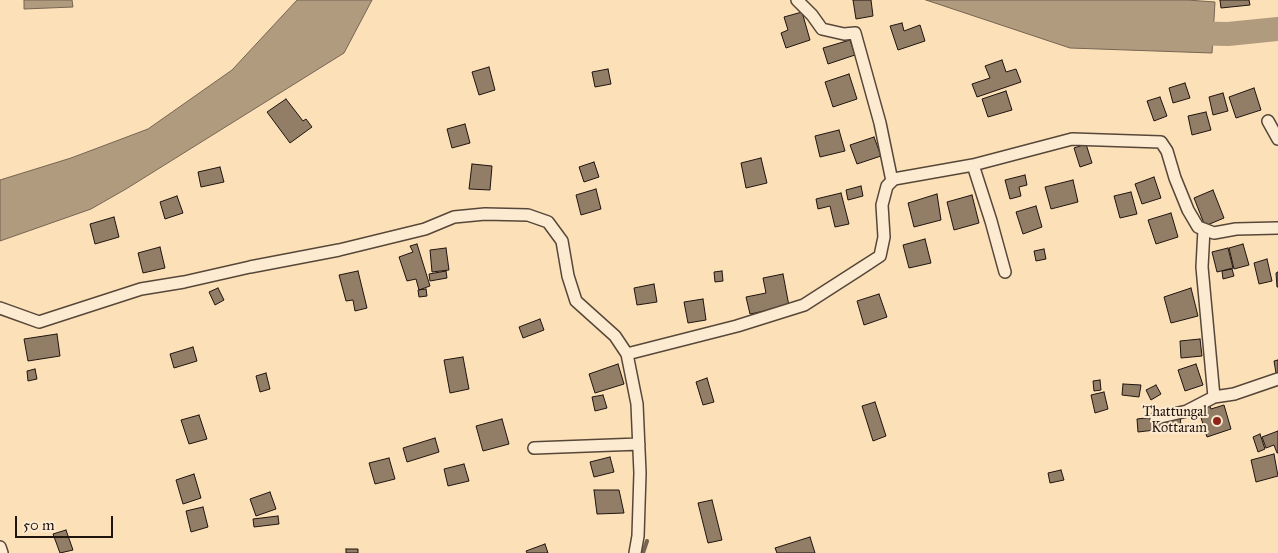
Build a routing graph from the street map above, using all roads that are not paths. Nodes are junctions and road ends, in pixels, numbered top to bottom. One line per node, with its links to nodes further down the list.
1 (797, 0): 5 (street)
2 (1268, 121): 3 (street)
3 (1278, 139)
4 (973, 165): 5 (street); 7 (street); 8 (street)
5 (892, 181): 10 (street)
6 (1278, 228): 7 (street)
7 (1204, 229): 12 (street)
8 (1005, 272)
9 (0, 308): 10 (street)
10 (627, 354): 14 (street)
11 (1278, 379): 12 (street)
12 (1214, 397): 13 (street)
13 (1156, 418)
14 (639, 444): 15 (street); 18 (street)
15 (534, 448)
16 (0, 547): 17 (street)
17 (2, 553)
18 (635, 553)

